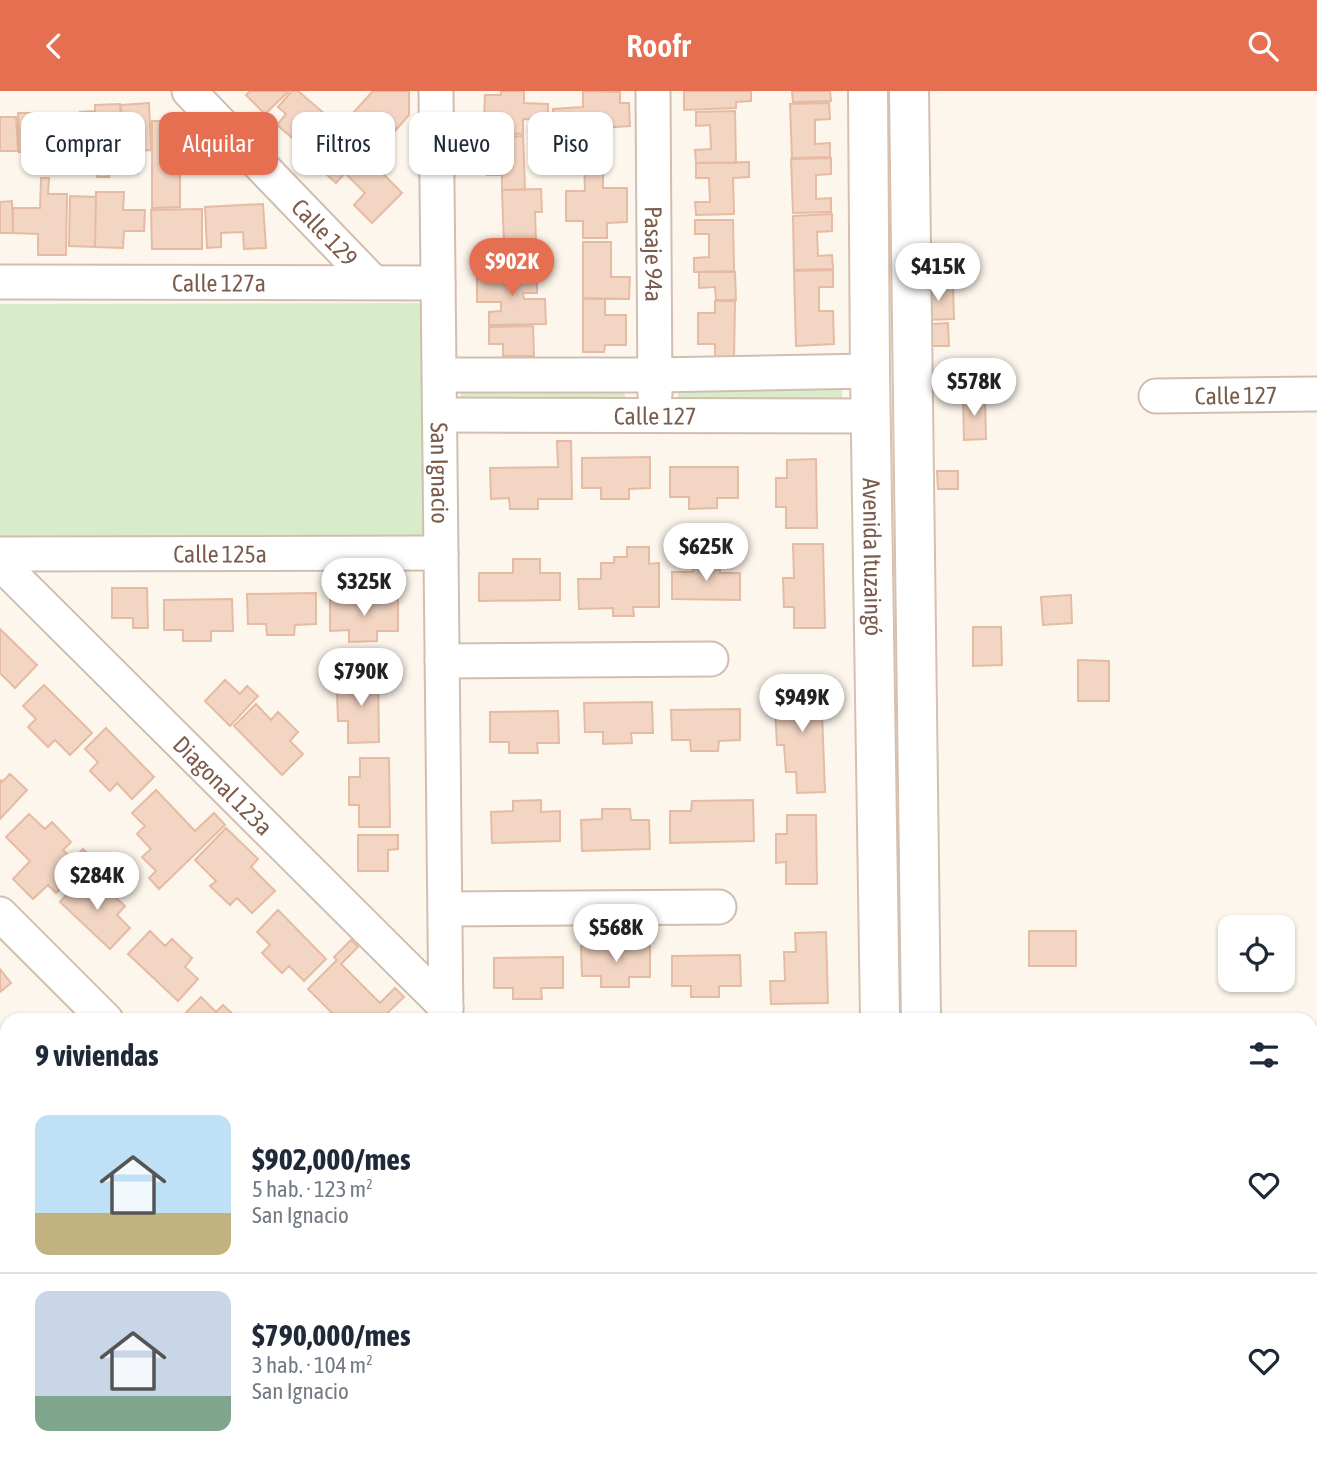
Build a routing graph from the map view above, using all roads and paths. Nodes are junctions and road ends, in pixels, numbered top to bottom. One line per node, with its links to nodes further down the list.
1 (189, 91): 7 (street, Calle 129)
2 (436, 91): 8 (street, San Ignacio)
3 (653, 91): 11 (street, Pasaje 94a)
4 (868, 91): 9 (main road, Avenida Ituzaingó)
5 (909, 91): 28 (main road, Avenida Ituzaingó)
6 (0, 282): 7 (street, Calle 127a)
7 (373, 282): 8 (street, Calle 127a)
8 (438, 283): 10 (street, San Ignacio)
9 (870, 371): 11 (street, Calle 127); 16 (main road, Avenida Ituzaingó)
10 (440, 375): 11 (street, Calle 127); 14 (street, San Ignacio)
11 (655, 375): 15 (street, Pasaje 94a)
12 (1317, 394): 13 (street, Calle 127)
13 (1156, 396)
14 (440, 415): 15 (street, Calle 127); 17 (street, San Ignacio)
15 (655, 415): 16 (street, Calle 127)
16 (871, 416): 27 (main road, Avenida Ituzaingó)
17 (441, 553): 18 (street, Calle 125a); 21 (street, San Ignacio)
18 (0, 554)
19 (0, 563): 26 (street, Diagonal 123a)
20 (711, 659): 21 (street)
21 (442, 661): 23 (street, San Ignacio)
22 (719, 907): 23 (street)
23 (445, 909): 26 (street, San Ignacio)
24 (0, 914): 25 (street)
25 (99, 1013)
26 (446, 1013)
27 (880, 1013)
28 (921, 1013)

